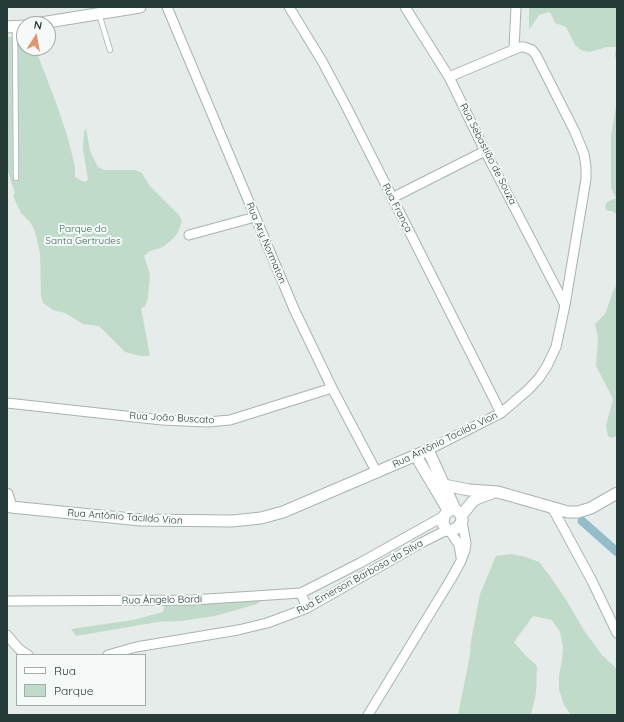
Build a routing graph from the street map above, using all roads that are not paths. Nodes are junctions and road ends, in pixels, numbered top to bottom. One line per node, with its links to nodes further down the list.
1 (140, 7): 6 (street)
2 (167, 7): 15 (street, Rua Ary Normaton)
3 (289, 7): 14 (street, Rua França)
4 (404, 7): 11 (street, Rua Sebastião de Souza)
5 (516, 7): 9 (street)
6 (99, 14): 7 (street); 10 (lane)
7 (56, 21)
8 (15, 26): 13 (lane)
9 (514, 49): 11 (street, Rua Antônio Tacildo Vion); 17 (street, Rua Antônio Tacildo Vion)
10 (110, 50)
11 (449, 76): 12 (street, Rua Sebastião de Souza)
12 (485, 151): 14 (street); 17 (street, Rua Sebastião de Souza)
13 (16, 178)
14 (392, 198): 20 (street, Rua França)
15 (256, 217): 16 (street); 18 (street, Rua Ary Normaton)
16 (189, 235)
17 (565, 305): 20 (street, Rua Antônio Tacildo Vion)
18 (332, 388): 19 (street, Rua João Buscato); 23 (street, Rua Ary Normaton)
19 (7, 403)
20 (501, 413): 21 (street, Rua Antônio Tacildo Vion)
21 (428, 450): 22 (street, Rua Antônio Tacildo Vion); 24 (street)
22 (416, 456): 23 (street, Rua Antônio Tacildo Vion); 31 (street)
23 (377, 473): 29 (street, Rua Antônio Tacildo Vion)
24 (444, 484): 25 (street); 31 (street)
25 (481, 490): 26 (street); 31 (street)
26 (498, 492): 30 (street); 31 (street)
27 (617, 493): 30 (street)
28 (7, 494): 29 (street)
29 (9, 508)
30 (553, 509): 37 (street)
31 (455, 514): 32 (street); 32 (street); 33 (street); 34 (street, Rua Emerson Barbosa da Silva)
32 (448, 531): 33 (street); 36 (street, Rua Emerson Barbosa da Silva)
33 (461, 561): 41 (street)
34 (301, 593): 35 (street, Rua Ângelo Bardi); 36 (street)
35 (7, 601)
36 (307, 608): 40 (street, Rua Emerson Barbosa da Silva)
37 (617, 633)
38 (7, 635): 39 (street)
39 (26, 654)
40 (112, 654)
41 (368, 715)

